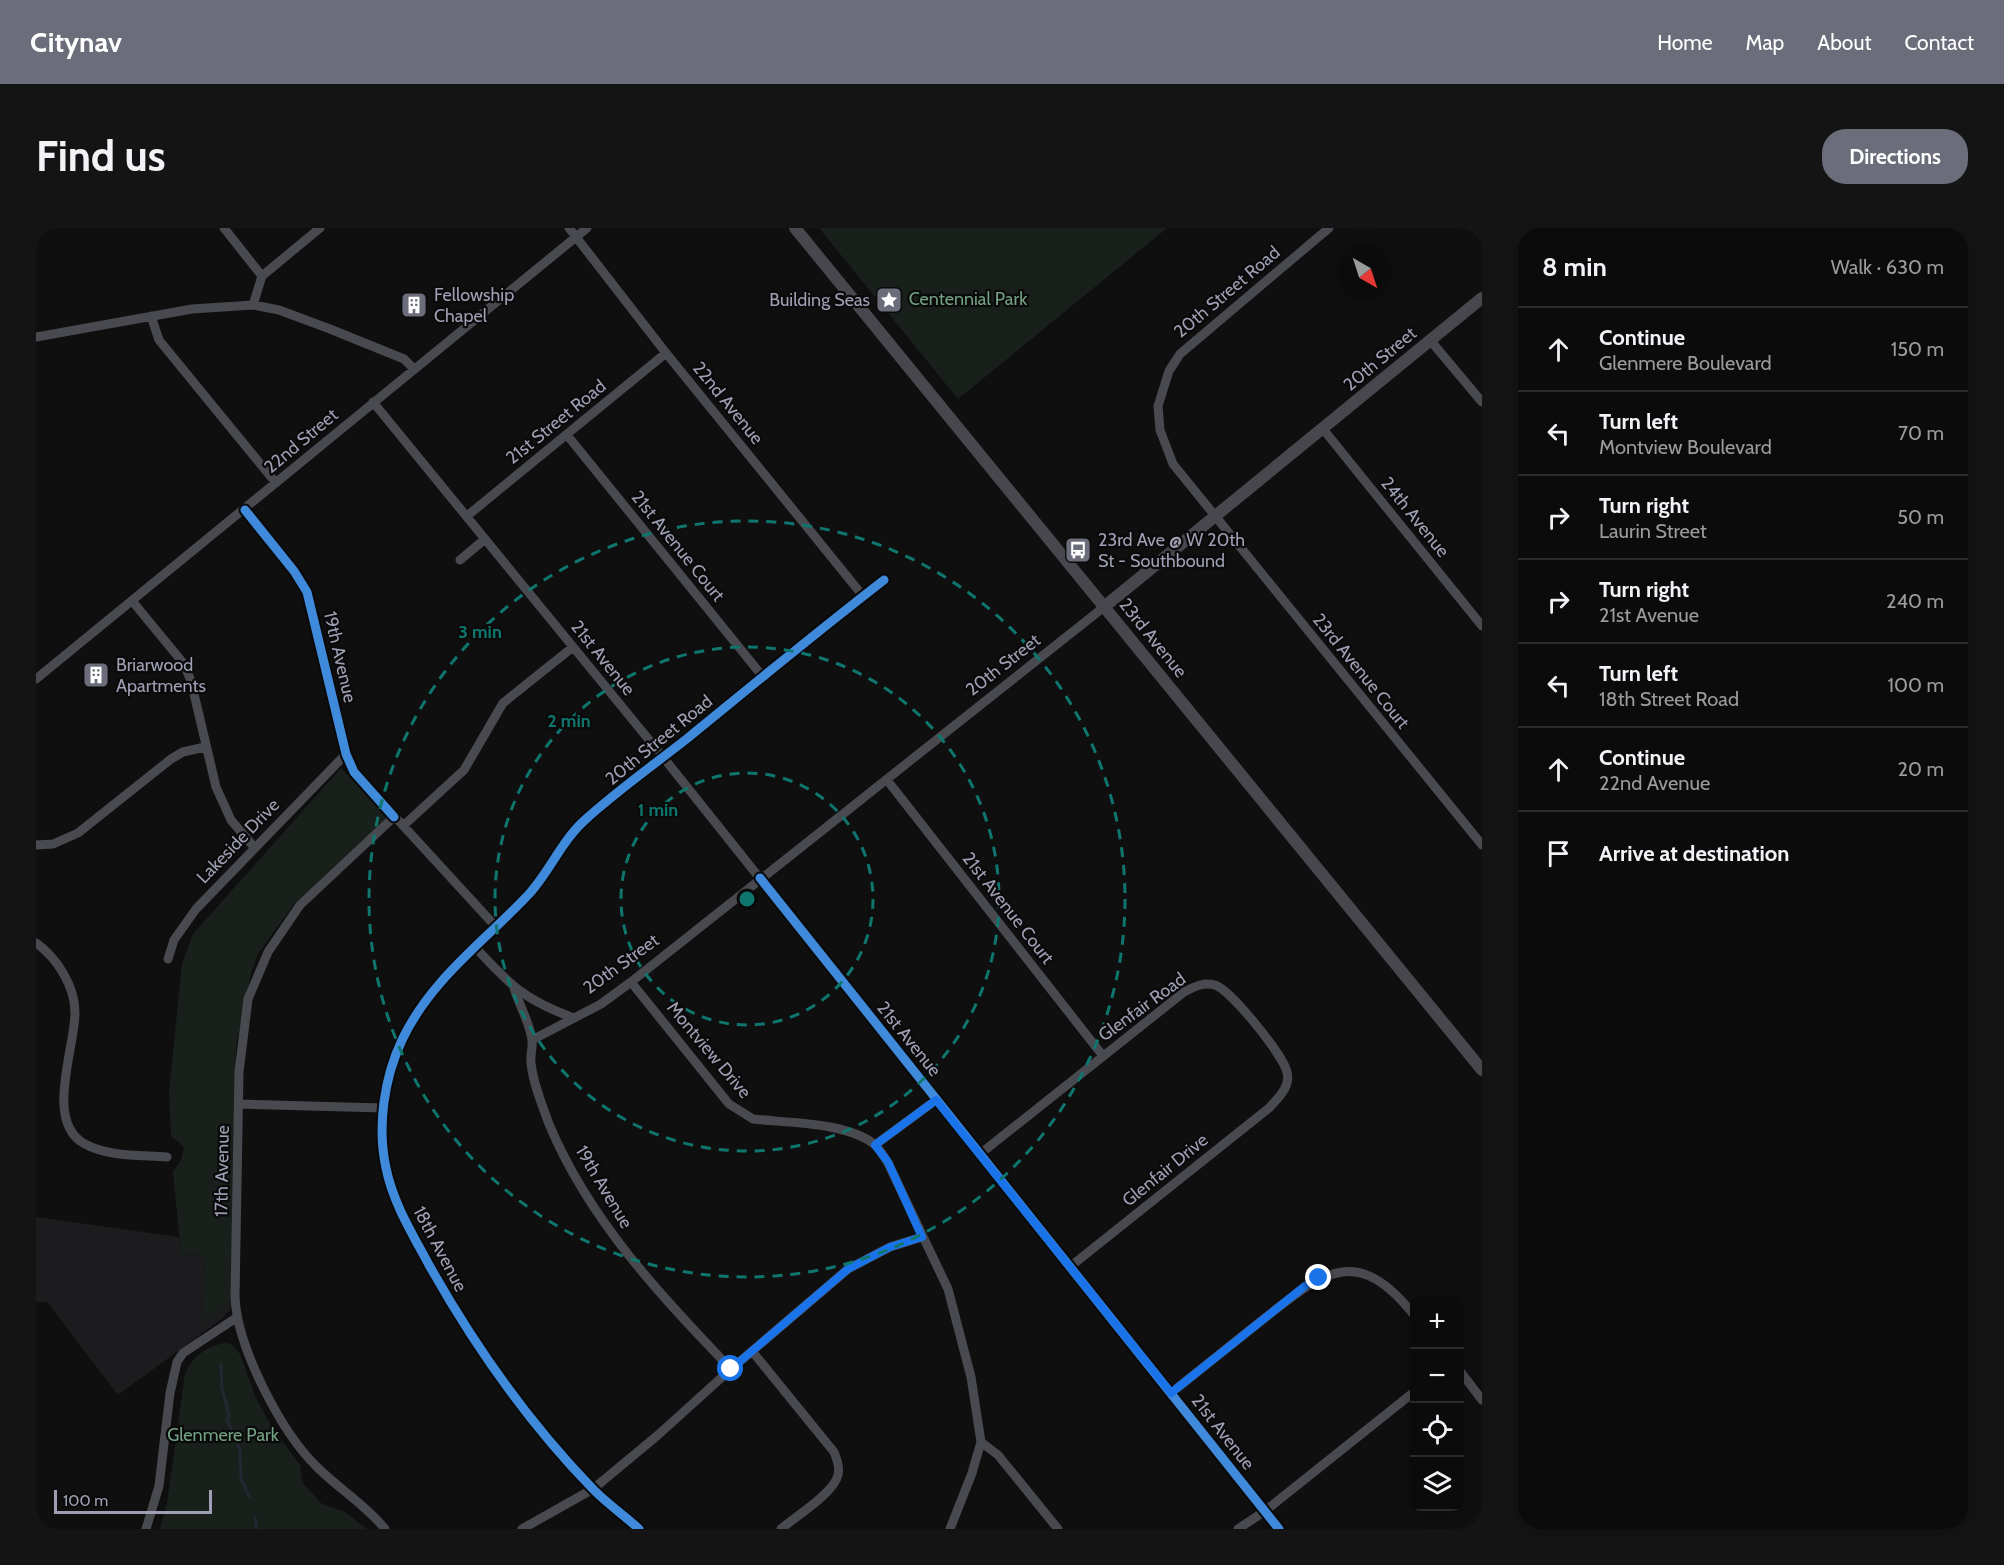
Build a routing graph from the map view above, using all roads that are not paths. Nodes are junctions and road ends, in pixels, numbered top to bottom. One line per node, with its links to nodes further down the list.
1 (224, 228): 8 (street)
2 (320, 228): 8 (street)
3 (569, 228): 7 (street, 22nd Avenue)
4 (587, 228): 7 (street, 22nd Street)
5 (795, 228): 29 (main road, 23rd Avenue)
6 (1329, 228): 23 (street, 20th Street Road)
7 (576, 237): 14 (street, 22nd Avenue); 15 (street, 22nd Street)
8 (262, 276): 10 (street)
9 (1482, 298): 13 (main road, 20th Street)
10 (253, 305): 11 (street); 15 (street)
11 (151, 316): 12 (street); 20 (street)
12 (36, 337)
13 (1430, 340): 17 (street); 18 (main road, 20th Street)
14 (666, 353): 19 (street, 21st Street Road); 27 (street, 22nd Avenue)
15 (414, 369): 16 (street, 22nd Street)
16 (373, 402): 20 (street, 22nd Street); 22 (street, 21st Avenue)
17 (1482, 402)
18 (1323, 429): 23 (main road, 20th Street); 30 (street, 24th Avenue)
19 (567, 435): 22 (street, 21st Street Road); 32 (street, 21st Avenue Court)
20 (276, 483): 21 (street, 22nd Street)
21 (245, 510): 28 (street, 22nd Street); 35 (street, 19th Avenue)
22 (467, 516): 24 (street, 21st Avenue)
23 (1216, 518): 29 (main road, 20th Street); 41 (street, 23rd Avenue Court)
24 (485, 539): 25 (street); 31 (street, 21st Avenue)
25 (460, 560)
26 (884, 580): 27 (street, 20th Street Road)
27 (863, 596): 32 (street, 20th Street Road)
28 (133, 602): 33 (street, 22nd Street); 34 (street)
29 (1104, 607): 37 (street, 20th Street); 53 (main road, 23rd Avenue)
30 (1482, 626)
31 (573, 646): 36 (street, 21st Avenue); 39 (street)
32 (763, 677): 36 (street, 20th Street Road)
33 (36, 679)
34 (205, 747): 40 (street); 42 (street)
35 (346, 754): 38 (street, 19th Avenue); 42 (street, Lakeside Drive)
36 (663, 758): 43 (street, 21st Avenue); 44 (street, 20th Street Road)
37 (887, 780): 43 (street, 20th Street); 52 (street, 21st Avenue Court)
38 (394, 817): 39 (street, 19th Avenue); 56 (street, 17th Avenue)
39 (403, 826): 44 (street, 19th Avenue)
40 (36, 845)
41 (1482, 845)
42 (254, 847): 47 (street, Lakeside Drive)
43 (760, 878): 48 (street, 20th Street); 55 (street, 21st Avenue)
44 (497, 928): 46 (street, 20th Street Road)
45 (36, 943): 60 (street)
46 (475, 946): 49 (street, 19th Avenue); 57 (street, 18th Avenue)
47 (168, 959)
48 (631, 982): 50 (street, 20th Street); 58 (street, Montview Drive)
49 (514, 988): 50 (street, 19th Avenue); 51 (street, 19th Avenue)
50 (571, 1017): 51 (street, 20th Street)
51 (532, 1040): 66 (street, 19th Avenue)
52 (1103, 1056): 54 (street, Glenfair Road); 59 (street, Glenfair Road)
53 (1482, 1070)
54 (1278, 1098): 62 (street, Glenfair Drive)
55 (936, 1100): 58 (street); 59 (street, 21st Avenue)
56 (240, 1104): 57 (street); 64 (street, 17th Avenue)
57 (383, 1108): 72 (street, 18th Avenue)
58 (875, 1145): 61 (street)
59 (980, 1154): 62 (street, 21st Avenue)
60 (167, 1157)
61 (922, 1237): 65 (street); 71 (street)
62 (1071, 1266): 68 (street, 21st Avenue)
63 (1410, 1311): 68 (street)
64 (236, 1318): 74 (street); 75 (street, 17th Avenue)
65 (752, 1351): 66 (street); 78 (street)
66 (731, 1369): 72 (street)
67 (1464, 1376): 70 (street)
68 (1171, 1393): 73 (street, 21st Avenue)
69 (1410, 1395): 73 (street)
70 (1482, 1400)
71 (981, 1442): 79 (street); 80 (street)
72 (593, 1489): 76 (street); 77 (street, 18th Avenue)
73 (1265, 1511): 81 (street); 82 (street, 21st Avenue)
74 (146, 1529)
75 (386, 1529)
76 (522, 1529)
77 (639, 1529)
78 (781, 1529)
79 (950, 1529)
80 (1058, 1529)
81 (1238, 1529)
82 (1279, 1529)

